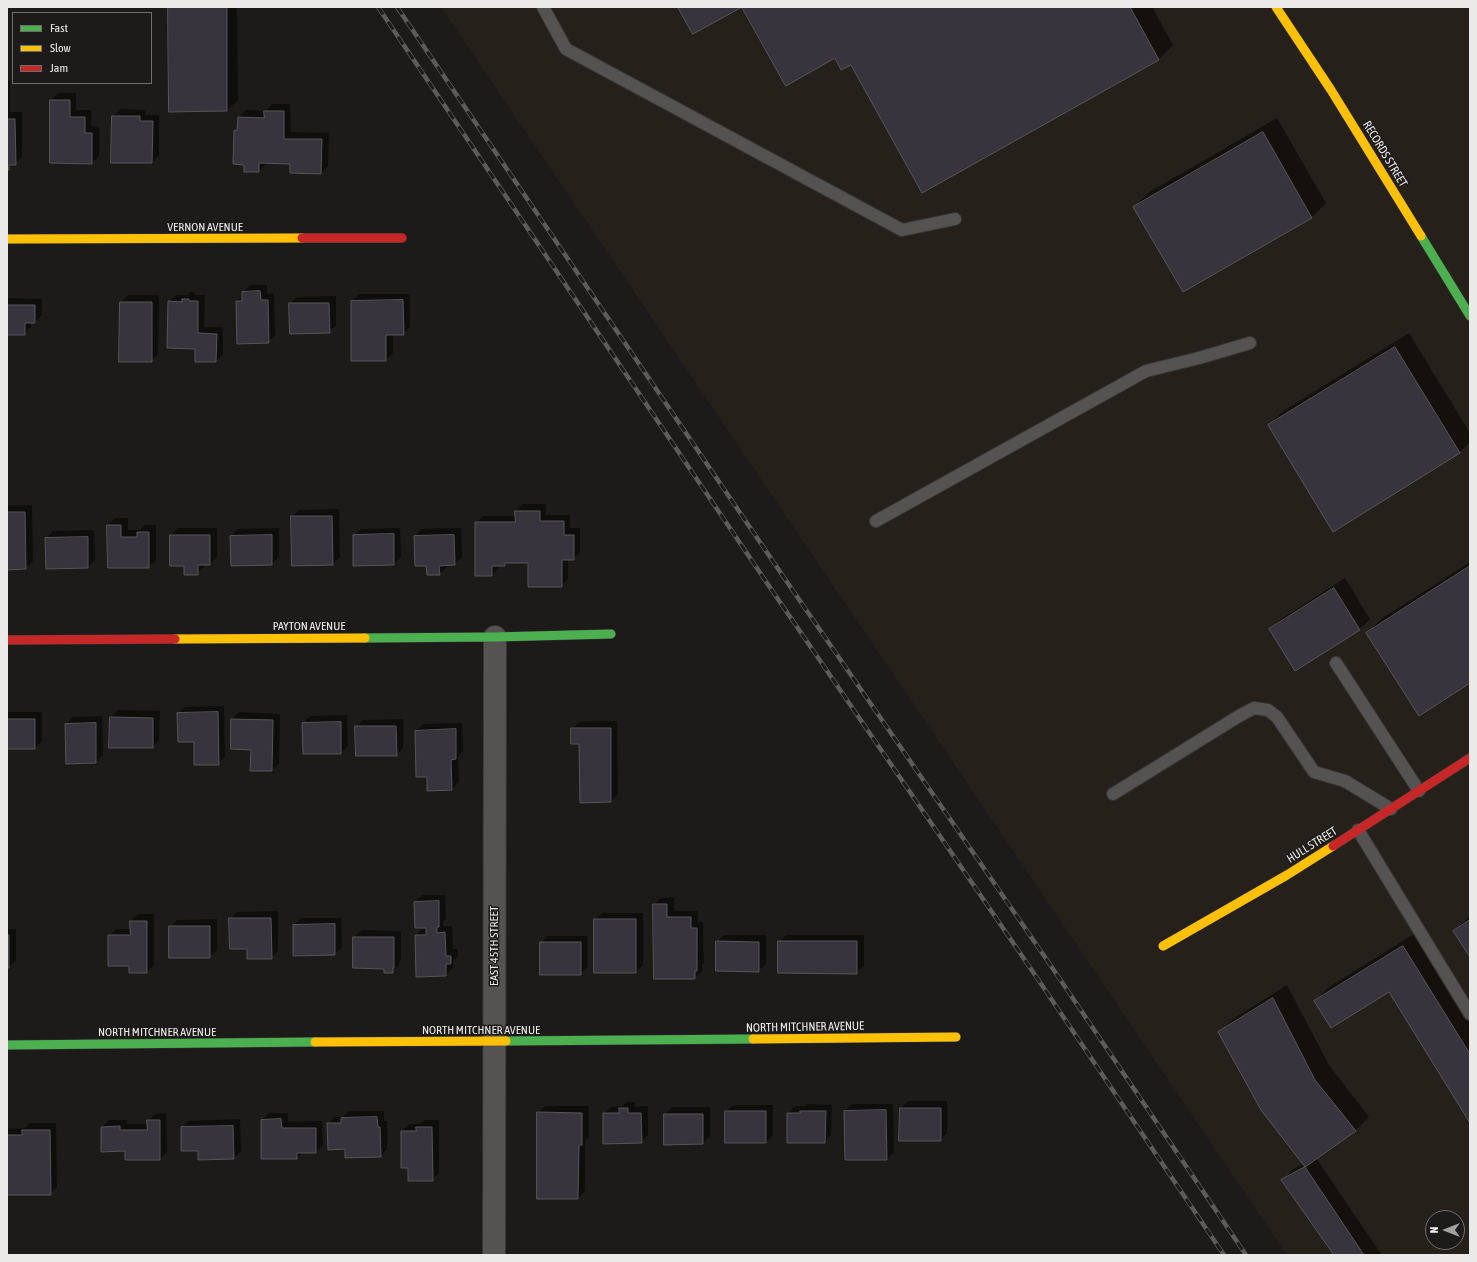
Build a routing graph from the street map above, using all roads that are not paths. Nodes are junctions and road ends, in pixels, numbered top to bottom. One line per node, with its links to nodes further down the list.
1 (543, 7): 3 (lane)
2 (1276, 7): 6 (street, RECORDS STREET)
3 (955, 219)
4 (402, 238): 5 (street, VERNON AVENUE)
5 (7, 239)
6 (1470, 316)
7 (1250, 343): 8 (lane)
8 (876, 522)
9 (610, 634): 10 (street, PAYTON AVENUE)
10 (495, 636): 11 (street, PAYTON AVENUE); 21 (street, EAST 45TH STREET)
11 (7, 640)
12 (1336, 663): 14 (lane)
13 (1470, 758): 14 (street, HULL STREET)
14 (1419, 791): 16 (street, HULL STREET)
15 (1114, 794): 16 (lane)
16 (1391, 809): 17 (street, HULL STREET)
17 (1358, 830): 18 (street, HULL STREET); 19 (lane)
18 (1163, 946)
19 (1470, 1014)
20 (956, 1037): 21 (street, NORTH MITCHNER AVENUE)
21 (494, 1042): 22 (street, NORTH MITCHNER AVENUE); 23 (street, EAST 45TH STREET)
22 (7, 1045)
23 (494, 1255)

